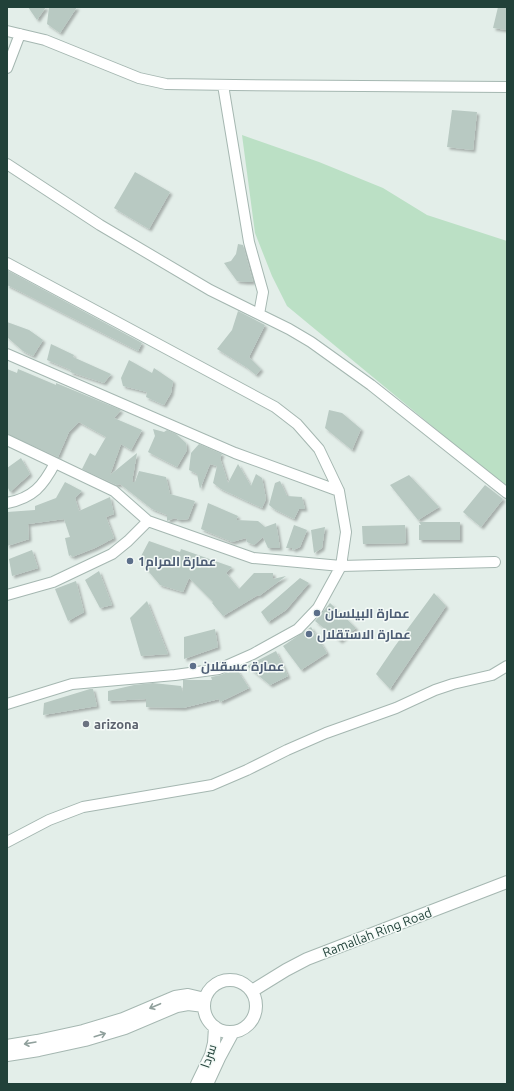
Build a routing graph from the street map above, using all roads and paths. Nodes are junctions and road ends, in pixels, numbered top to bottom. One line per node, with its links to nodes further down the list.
1 (7, 31): 2 (street)
2 (20, 34): 3 (street); 4 (street)
3 (7, 68)
4 (223, 85): 5 (street); 8 (street)
5 (507, 87)
6 (7, 164): 8 (street)
7 (7, 263): 12 (street)
8 (259, 314): 13 (street)
9 (7, 354): 12 (street)
10 (7, 440): 11 (street)
11 (54, 463): 14 (street); 15 (street)
12 (339, 492): 17 (street)
13 (507, 493)
14 (7, 503)
15 (148, 521): 17 (street); 18 (street)
16 (495, 562): 17 (street)
17 (341, 566): 20 (street)
18 (7, 595)
19 (507, 666): 21 (street)
20 (7, 704)
21 (7, 842)
22 (507, 882): 23 (street, Ramallah Ring Road)
23 (252, 991): 24 (street); 26 (street)
24 (204, 1002): 25 (street); 27 (street, one-way to 27); 28 (street, one-way to 24)
25 (215, 1027): 26 (street); 29 (street, سردا)
26 (233, 1032): 30 (street, سردا)
27 (7, 1046)
28 (7, 1055)
29 (197, 1084)
30 (207, 1084)

